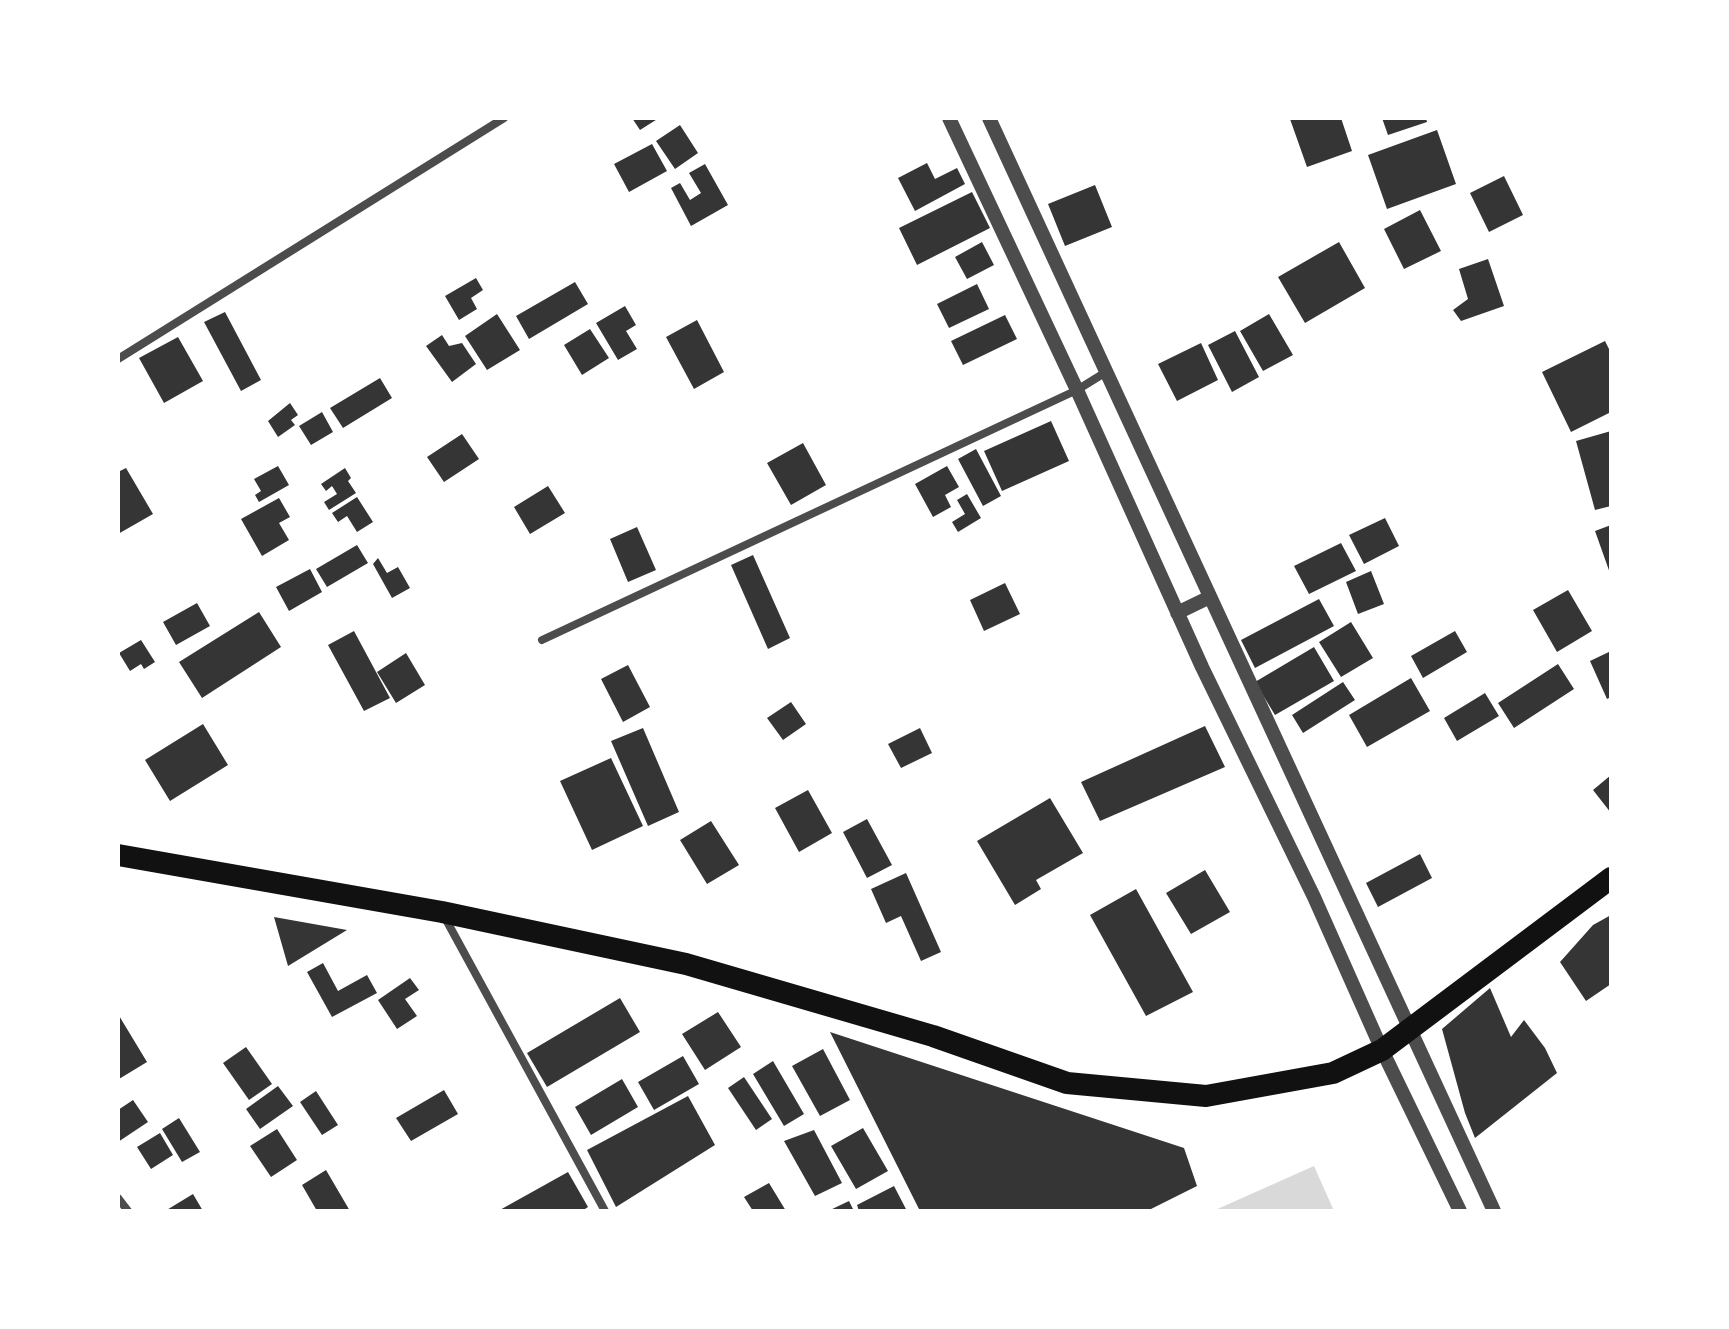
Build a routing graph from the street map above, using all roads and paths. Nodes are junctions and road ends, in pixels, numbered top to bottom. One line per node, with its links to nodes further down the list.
1 (504, 118): 4 (street)
2 (949, 118): 6 (street)
3 (989, 118): 5 (street)
4 (118, 359)
5 (1106, 372): 6 (street); 7 (street)
6 (1077, 390): 8 (street); 9 (street)
7 (1210, 597): 8 (street); 13 (street)
8 (1177, 613): 14 (street)
9 (542, 640)
10 (118, 855): 12 (highway)
11 (1611, 878): 13 (highway)
12 (442, 912): 14 (highway); 17 (street)
13 (1411, 1030): 14 (highway); 19 (street)
14 (1382, 1050): 18 (street)
15 (118, 1198): 16 (street)
16 (128, 1211)
17 (605, 1211)
18 (1460, 1211)
19 (1494, 1211)

